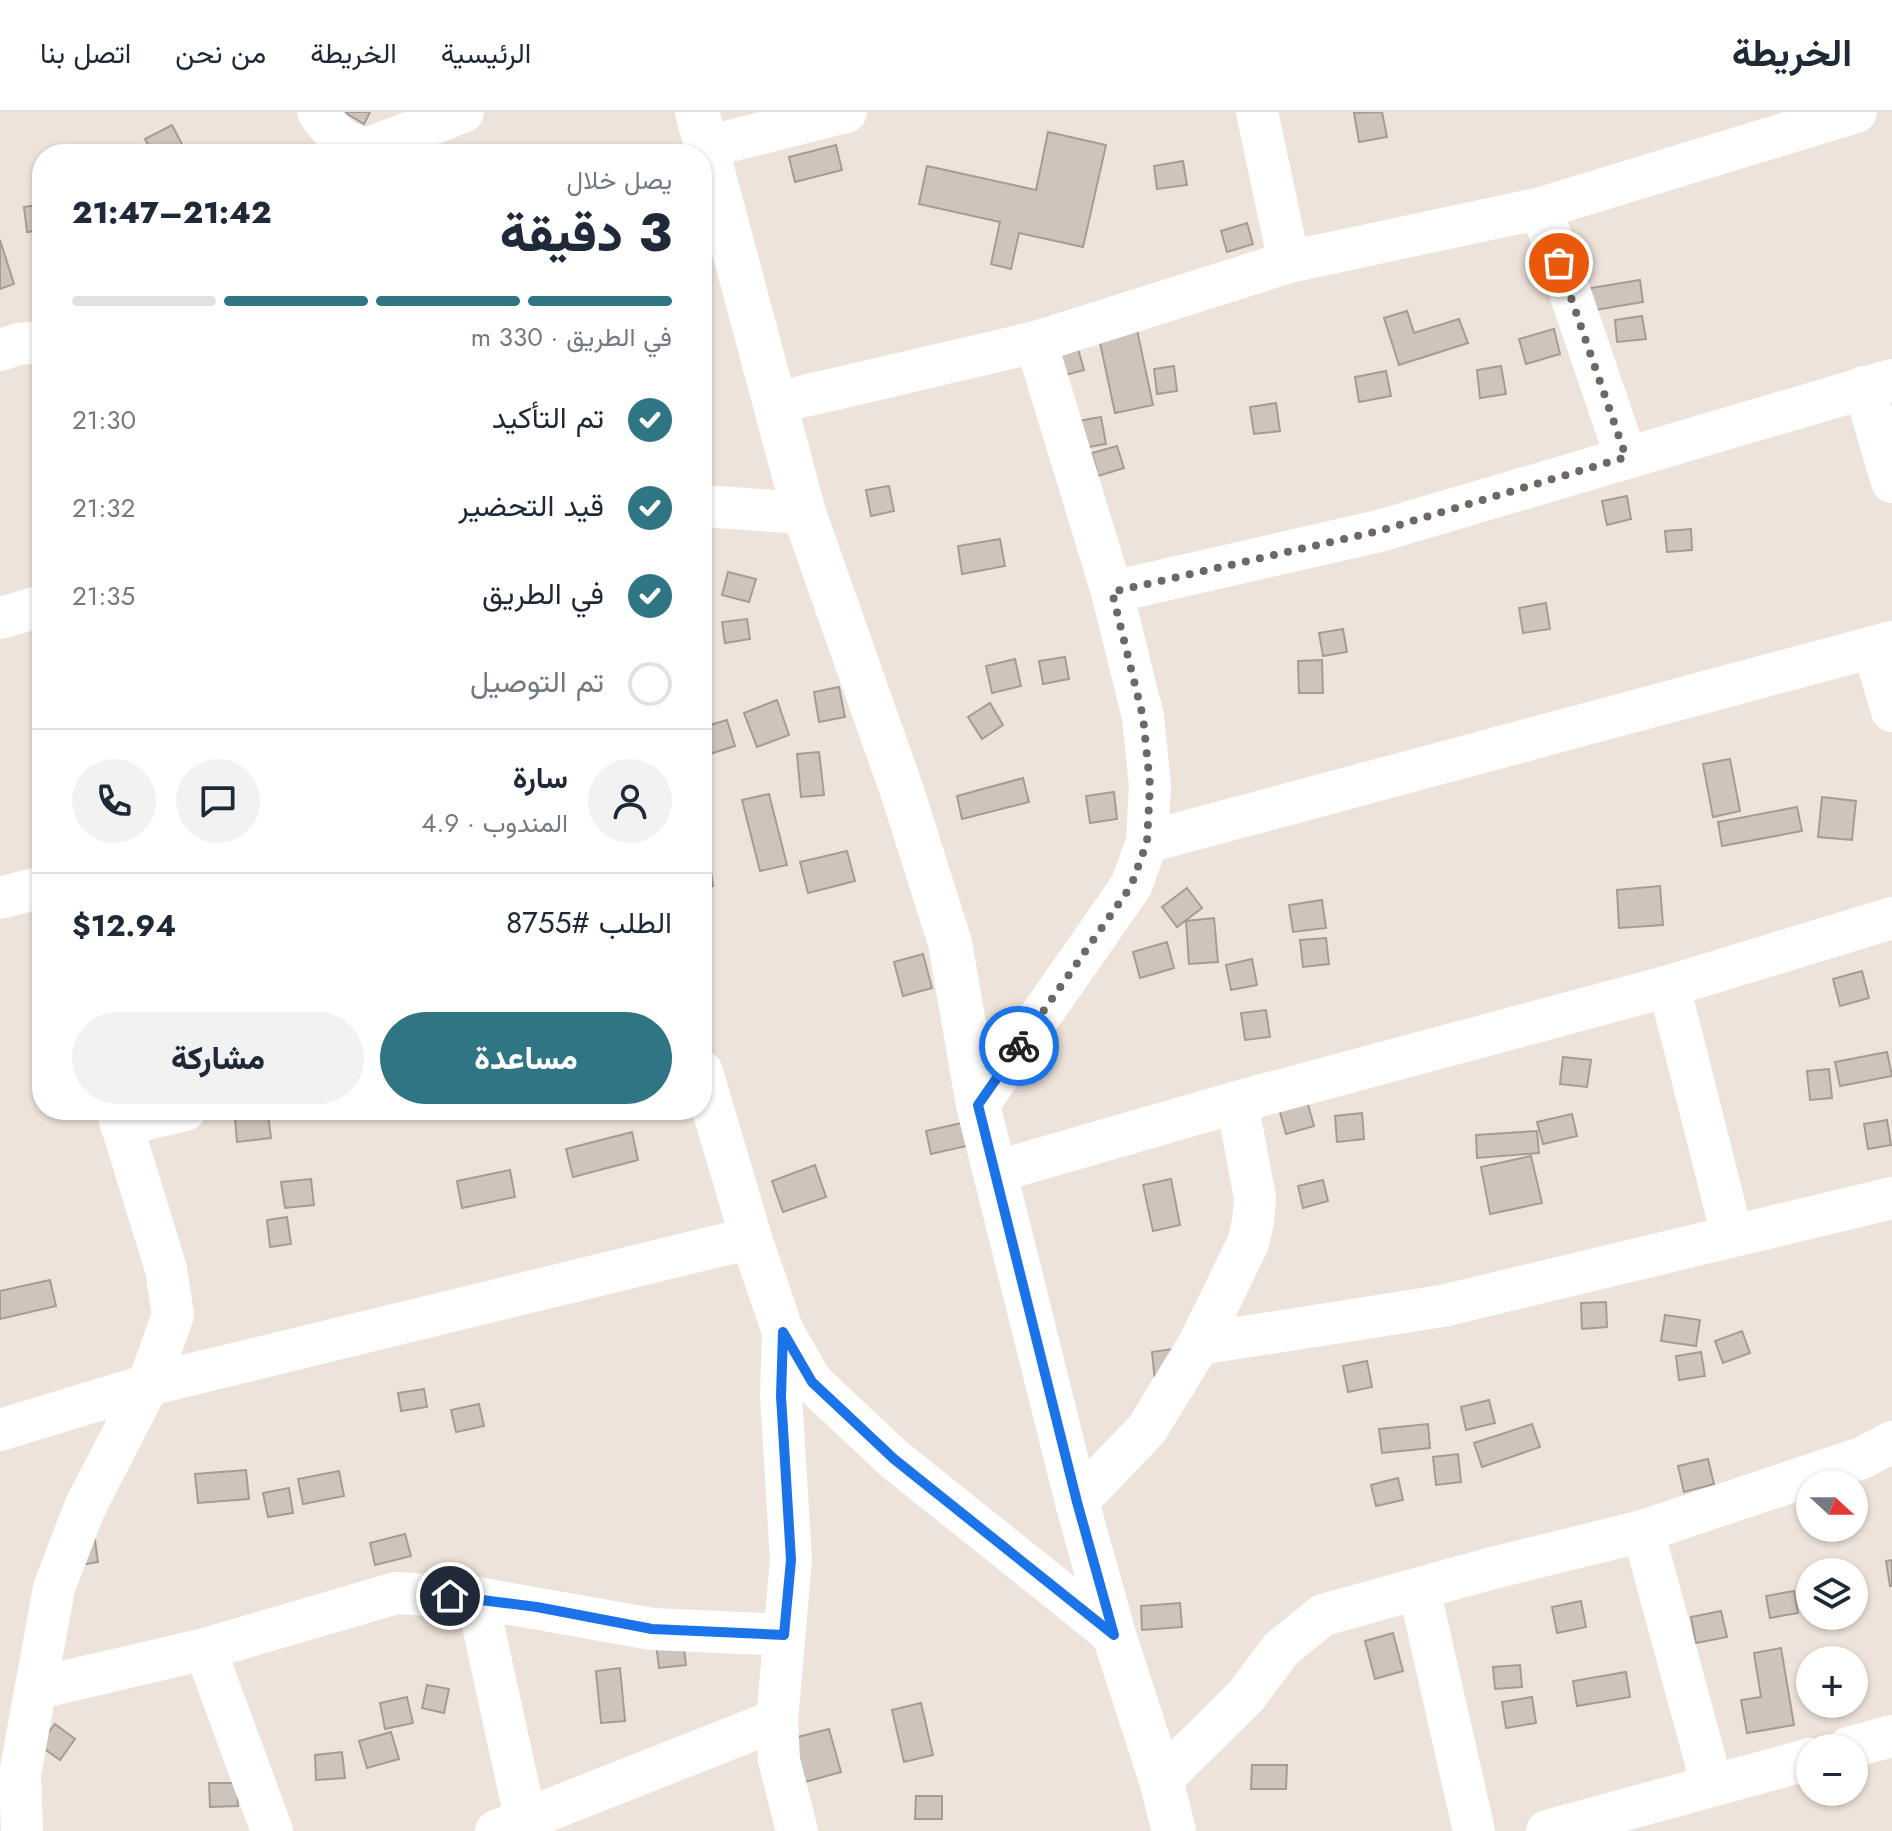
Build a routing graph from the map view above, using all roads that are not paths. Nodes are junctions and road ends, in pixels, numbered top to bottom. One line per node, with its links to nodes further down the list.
1 (318, 112): 7 (street)
2 (463, 112): 8 (street)
3 (846, 112): 6 (street)
4 (1257, 112): 11 (street)
5 (1856, 112): 10 (street)
6 (702, 129)
7 (344, 144)
8 (379, 144)
9 (712, 167): 16 (street)
10 (1541, 208): 11 (street); 17 (street)
11 (1289, 262): 12 (street)
12 (1036, 342): 16 (street); 21 (street)
13 (32, 343): 14 (street)
14 (0, 350)
15 (1878, 384): 17 (street); 18 (street)
16 (775, 403): 20 (street)
17 (1626, 457): 21 (street)
18 (1892, 482)
19 (712, 507): 20 (street)
20 (804, 513): 32 (street)
21 (1112, 592): 26 (street)
22 (32, 609): 23 (street)
23 (0, 618)
24 (1882, 645): 25 (street); 26 (street)
25 (1892, 711)
26 (1147, 842): 32 (street)
27 (32, 890): 28 (street)
28 (0, 898)
29 (1892, 918): 30 (street)
30 (1669, 986): 31 (street); 37 (street)
31 (1237, 1102): 35 (street); 40 (street)
32 (978, 1105): 35 (street)
33 (712, 1106): 38 (street)
34 (120, 1120): 41 (street)
35 (995, 1172): 44 (street)
36 (1892, 1198): 37 (street)
37 (1732, 1235): 40 (street)
38 (751, 1238): 39 (street); 41 (street)
39 (783, 1332): 48 (street); 49 (street)
40 (1199, 1344): 44 (street)
41 (148, 1385): 42 (street); 51 (street)
42 (0, 1430)
43 (1892, 1442): 45 (street)
44 (1077, 1502): 49 (street)
45 (1643, 1531): 46 (street); 57 (street)
46 (1419, 1589): 56 (street); 63 (street)
47 (477, 1598): 48 (street); 50 (street); 58 (street)
48 (784, 1635): 52 (street)
49 (1114, 1635): 56 (street)
50 (205, 1649): 51 (street); 60 (street)
51 (38, 1688): 59 (street)
52 (777, 1720): 58 (street); 61 (street)
53 (1892, 1736): 54 (street)
54 (1868, 1743)
55 (1796, 1763): 57 (street)
56 (1161, 1780): 62 (street)
57 (1712, 1785): 64 (street)
58 (517, 1827)
59 (22, 1831)
60 (272, 1831)
61 (797, 1831)
62 (1174, 1831)
63 (1474, 1831)
64 (1547, 1831)

